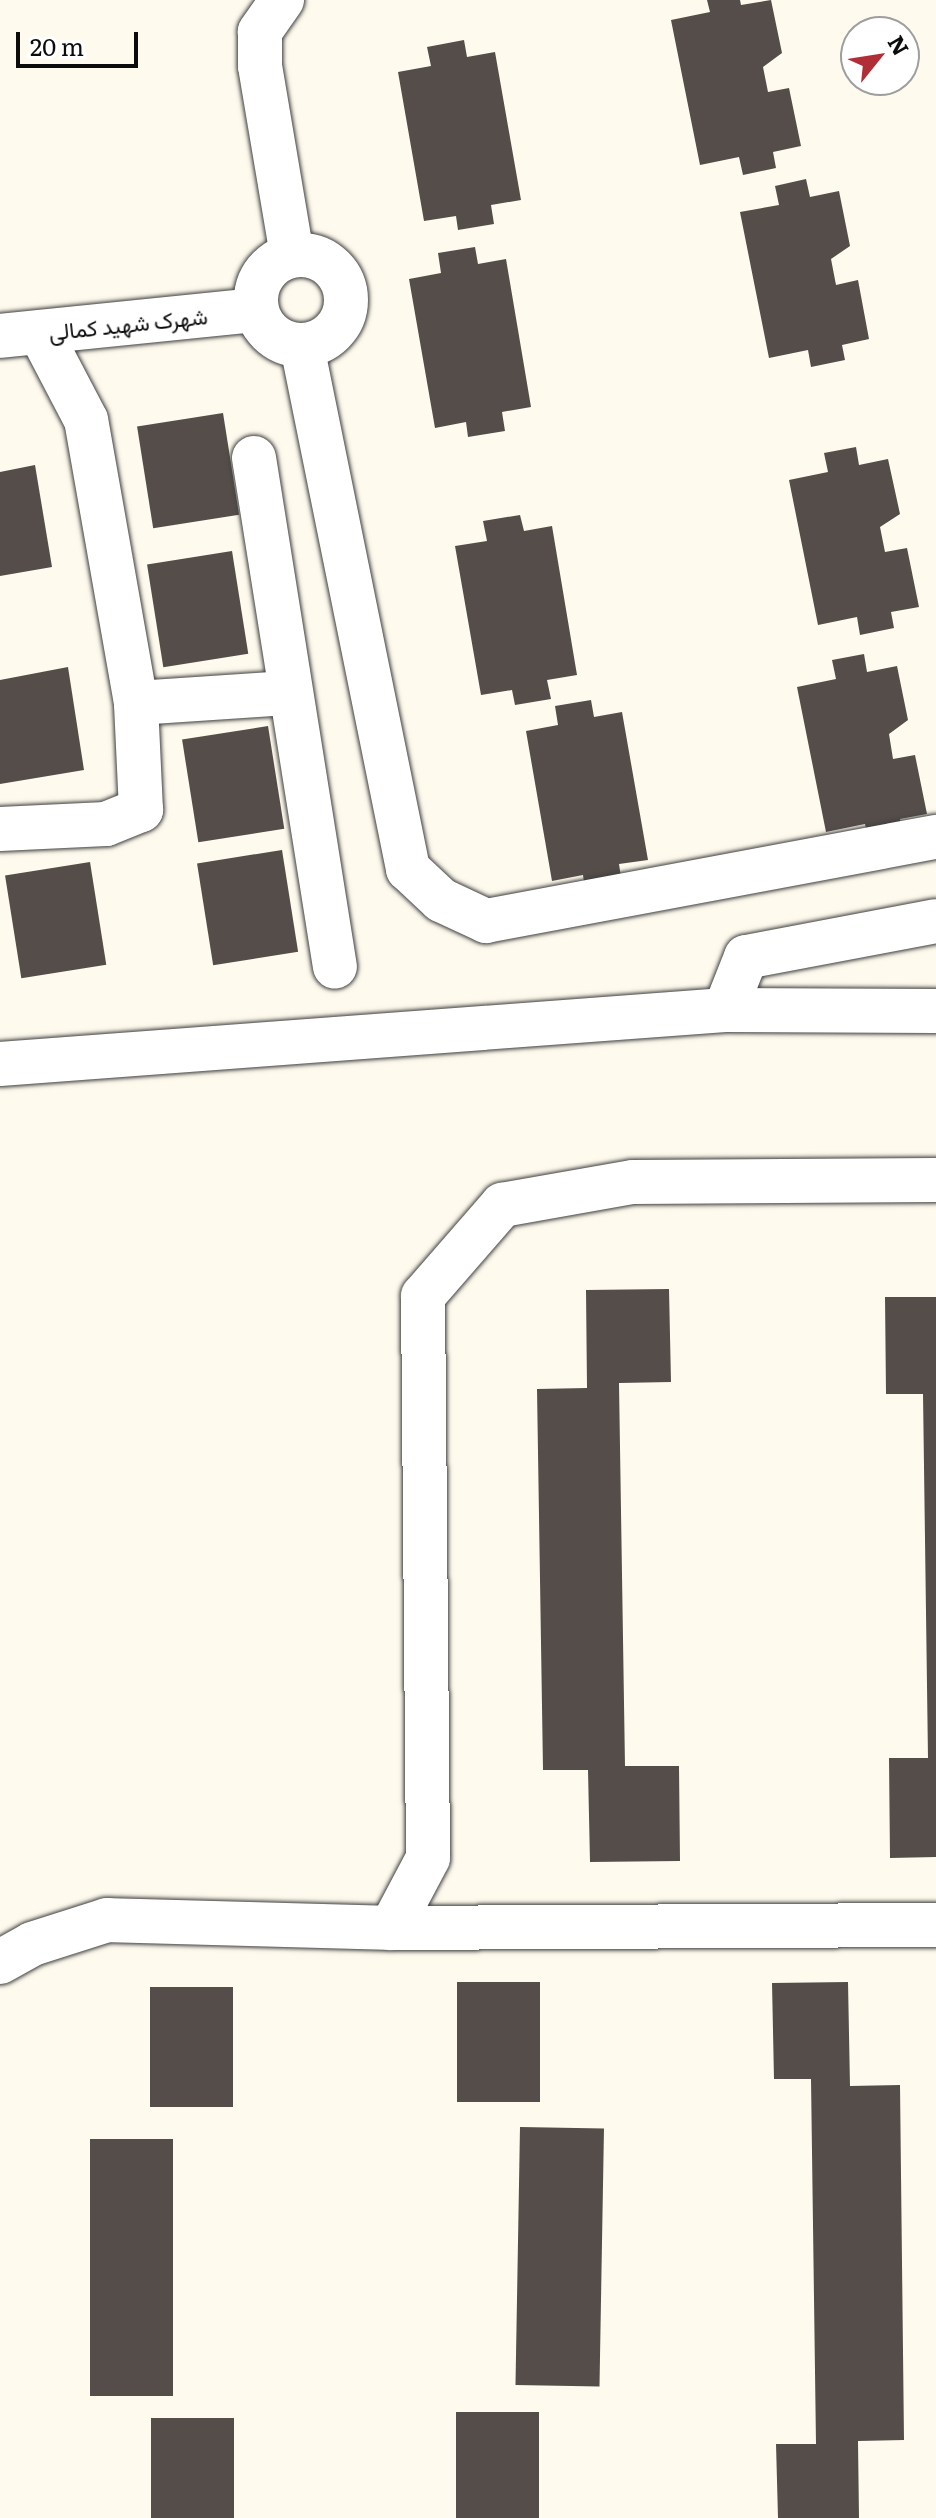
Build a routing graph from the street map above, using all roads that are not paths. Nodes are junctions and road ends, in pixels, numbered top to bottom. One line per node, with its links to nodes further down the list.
1 (282, 0): 2 (street)
2 (292, 255): 3 (street); 5 (street)
3 (257, 310): 4 (street, شهرک شهید کمالی); 5 (street)
4 (20, 334): 8 (street)
5 (302, 346): 10 (street)
6 (254, 458): 7 (street)
7 (288, 693): 8 (street); 12 (street)
8 (136, 703): 9 (street)
9 (0, 829)
10 (936, 837)
11 (936, 921): 13 (street)
12 (335, 967)
13 (725, 1010): 14 (street); 15 (street)
14 (936, 1011)
15 (0, 1064)
16 (936, 1180): 18 (street)
17 (936, 1925): 18 (street)
18 (391, 1928): 19 (street)
19 (0, 1962)

